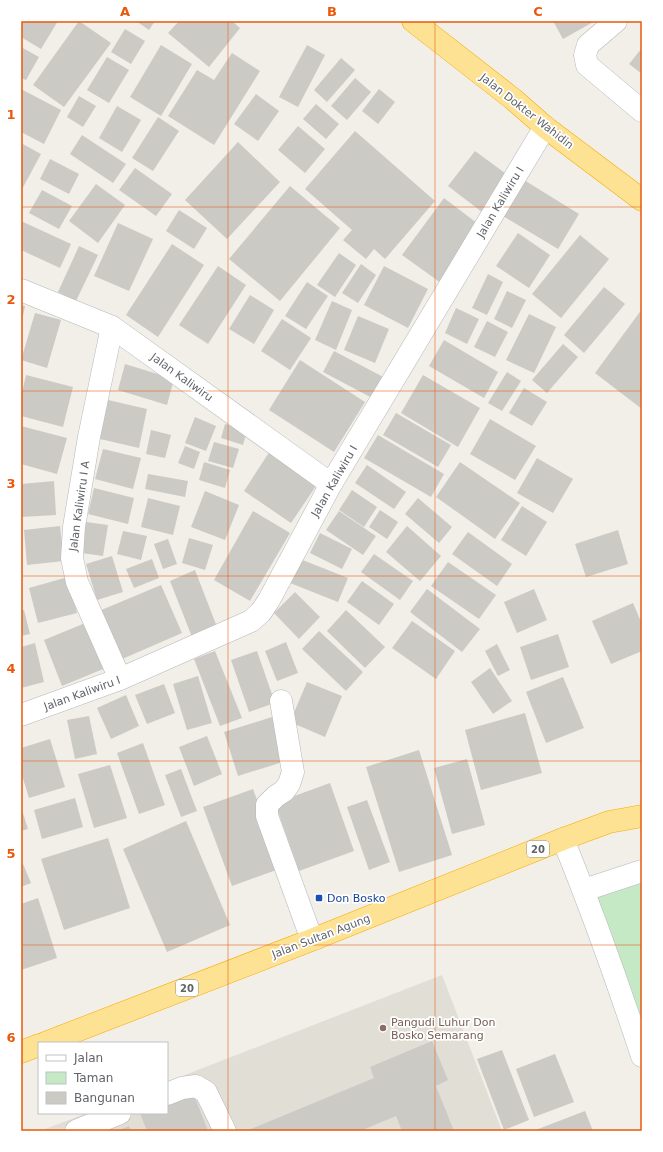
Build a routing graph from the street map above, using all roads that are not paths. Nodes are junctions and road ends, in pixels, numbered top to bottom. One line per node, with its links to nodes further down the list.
1 (413, 21): 4 (highway, Jalan Dokter Wahidin)
2 (616, 21): 3 (street)
3 (642, 111)
4 (545, 127): 5 (highway, Jalan Dokter Wahidin); 8 (street, Jalan Kaliwiru I)
5 (642, 200)
6 (21, 290): 7 (street, Jalan Kaliwiru)
7 (112, 327): 8 (street, Jalan Kaliwiru); 9 (street, Jalan Kaliwiru I A)
8 (331, 484): 9 (street, Jalan Kaliwiru I)
9 (120, 679): 11 (street, Jalan Kaliwiru I)
10 (281, 701): 16 (street)
11 (21, 715)
12 (642, 816): 13 (highway, Jalan Sultan Agung / 20)
13 (563, 839): 15 (street); 16 (highway, Jalan Sultan Agung / 20)
14 (642, 871): 15 (street)
15 (584, 890): 20 (street)
16 (314, 939): 17 (highway, Jalan Sultan Agung / 20)
17 (48, 1042)
18 (38, 1045): 19 (highway)
19 (21, 1052)
20 (642, 1056)
21 (168, 1094): 24 (street)
22 (118, 1114): 23 (street)
23 (76, 1131)
24 (225, 1131)

